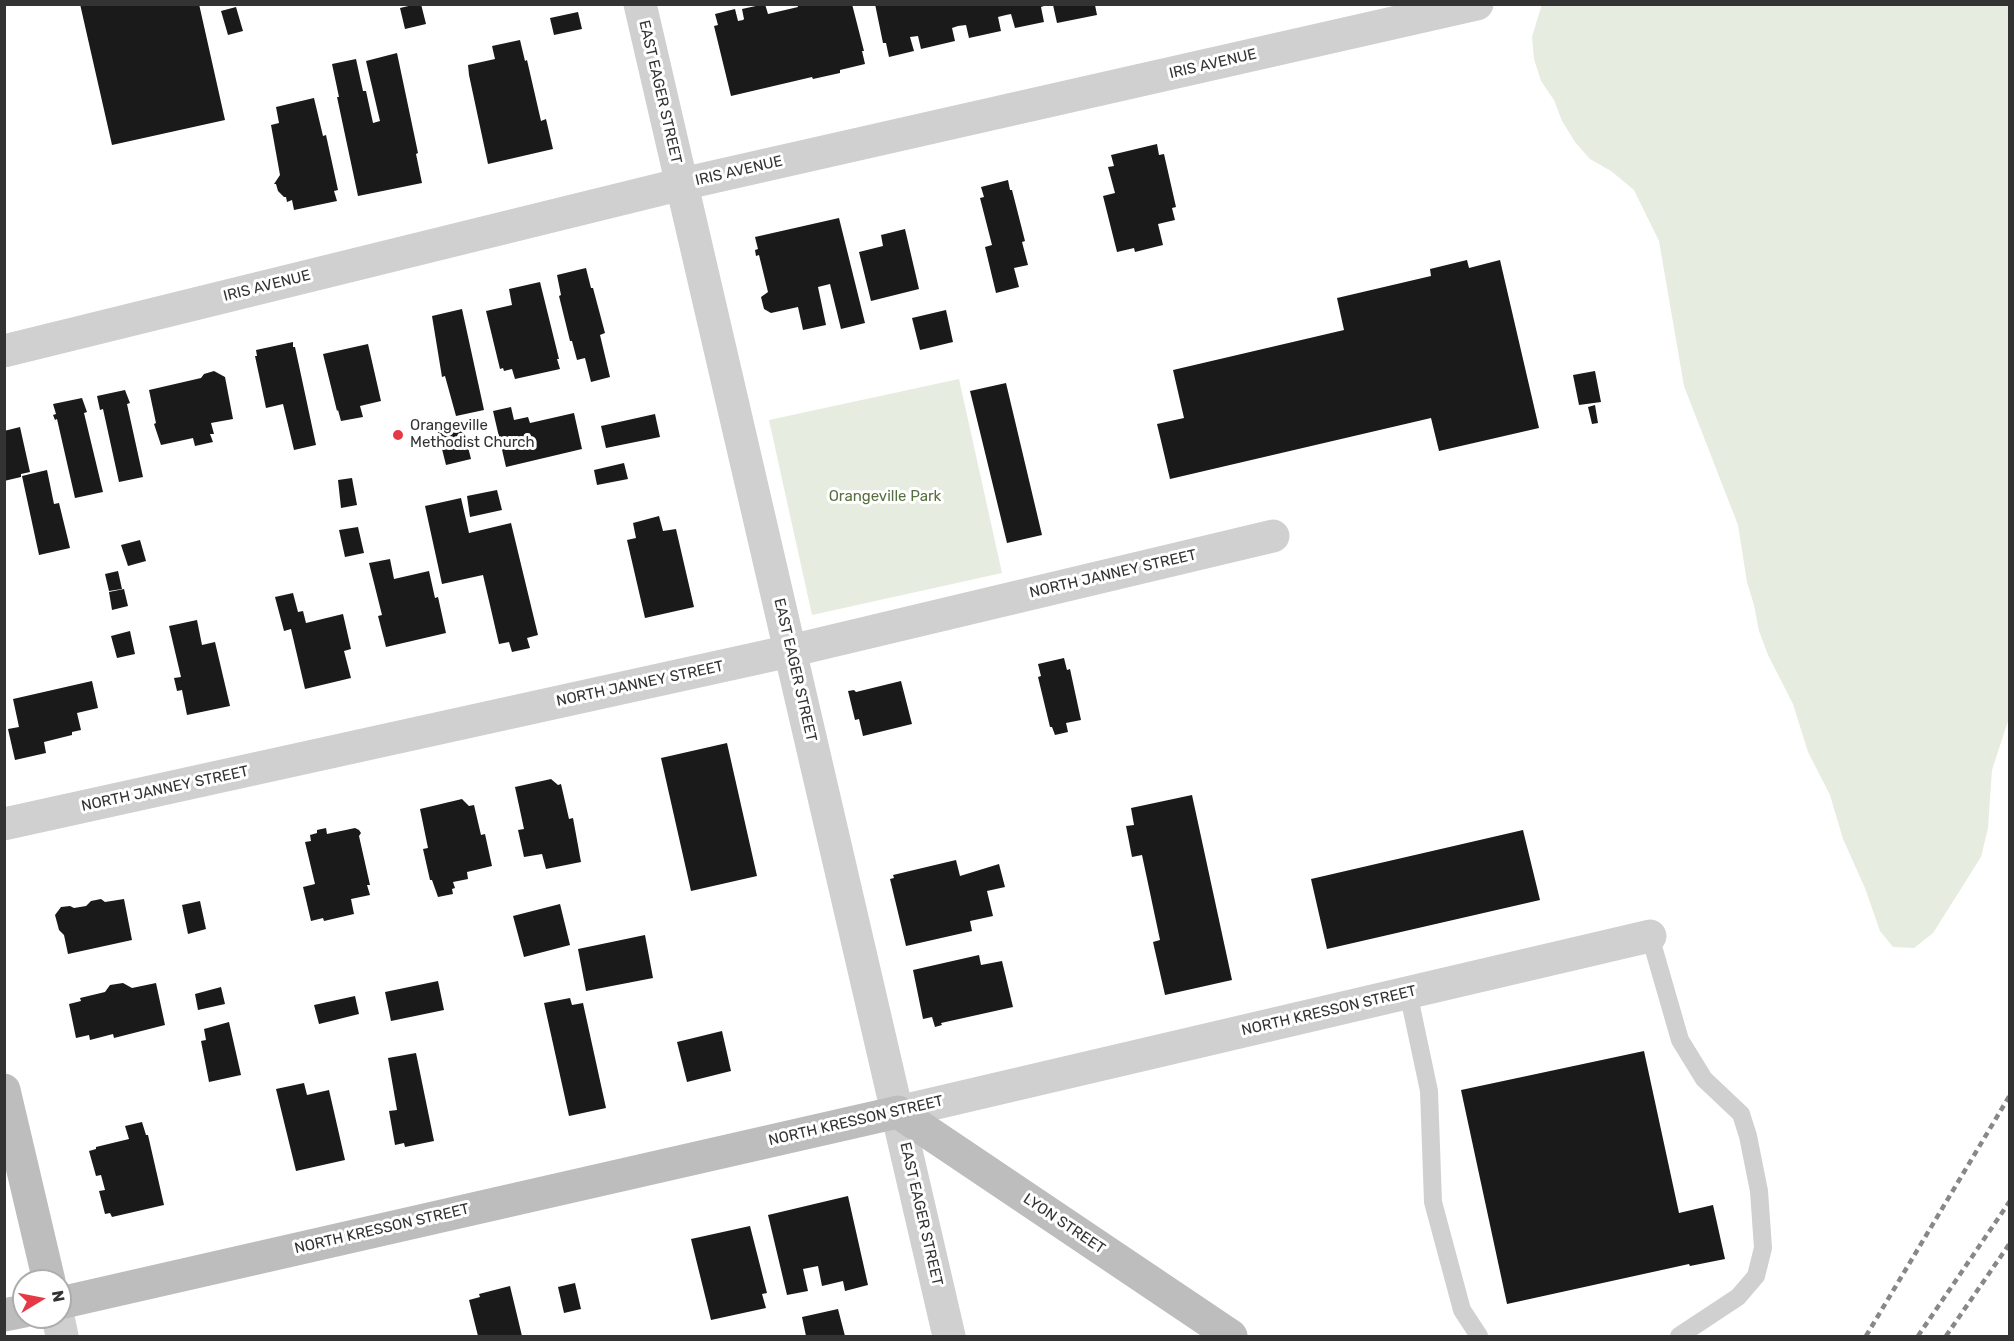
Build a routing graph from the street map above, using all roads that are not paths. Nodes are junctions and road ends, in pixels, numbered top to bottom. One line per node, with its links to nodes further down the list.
1 (640, 4): 3 (street, EAST EAGER STREET)
2 (1477, 4): 3 (street, IRIS AVENUE)
3 (682, 184): 4 (street, IRIS AVENUE); 6 (street, EAST EAGER STREET)
4 (4, 351)
5 (1273, 536): 6 (street, NORTH JANNEY STREET)
6 (790, 651): 7 (street, NORTH JANNEY STREET); 11 (street, EAST EAGER STREET)
7 (4, 824)
8 (1650, 936): 9 (street, NORTH KRESSON STREET); 17 (lane)
9 (1408, 992): 11 (street, NORTH KRESSON STREET); 16 (lane)
10 (4, 1090): 12 (street)
11 (898, 1112): 13 (street, NORTH KRESSON STREET); 14 (street, EAST EAGER STREET); 15 (street, LYON STREET)
12 (47, 1269)
13 (72, 1300)
14 (949, 1336)
15 (1231, 1336)
16 (1479, 1336)
17 (1679, 1336)

